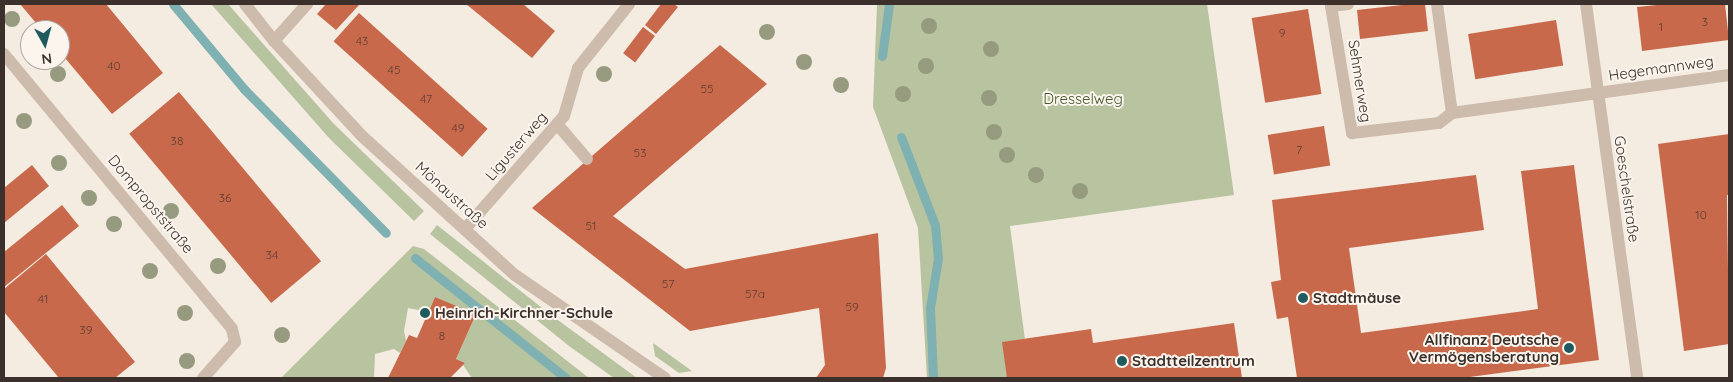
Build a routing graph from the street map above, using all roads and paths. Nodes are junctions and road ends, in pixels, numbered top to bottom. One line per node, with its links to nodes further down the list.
1 (245, 4): 7 (street, Mönaustraße)
2 (307, 4): 7 (street)
3 (627, 4): 12 (street, Ligusterweg)
4 (1348, 4): 11 (street, Sehmerweg)
5 (1437, 4): 11 (street)
6 (1586, 4): 10 (street, Goeschelstraße)
7 (274, 41): 14 (street, Mönaustraße)
8 (4, 54): 15 (street, Dompropststraße)
9 (1729, 75): 10 (street, Hegemannweg)
10 (1598, 94): 11 (street, Sehmerweg); 17 (street, Goeschelstraße)
11 (1452, 113)
12 (556, 124): 13 (street); 14 (street, Ligusterweg)
13 (587, 159)
14 (465, 229): 16 (street, Mönaustraße)
15 (203, 378)
16 (665, 378)
17 (1637, 378)

